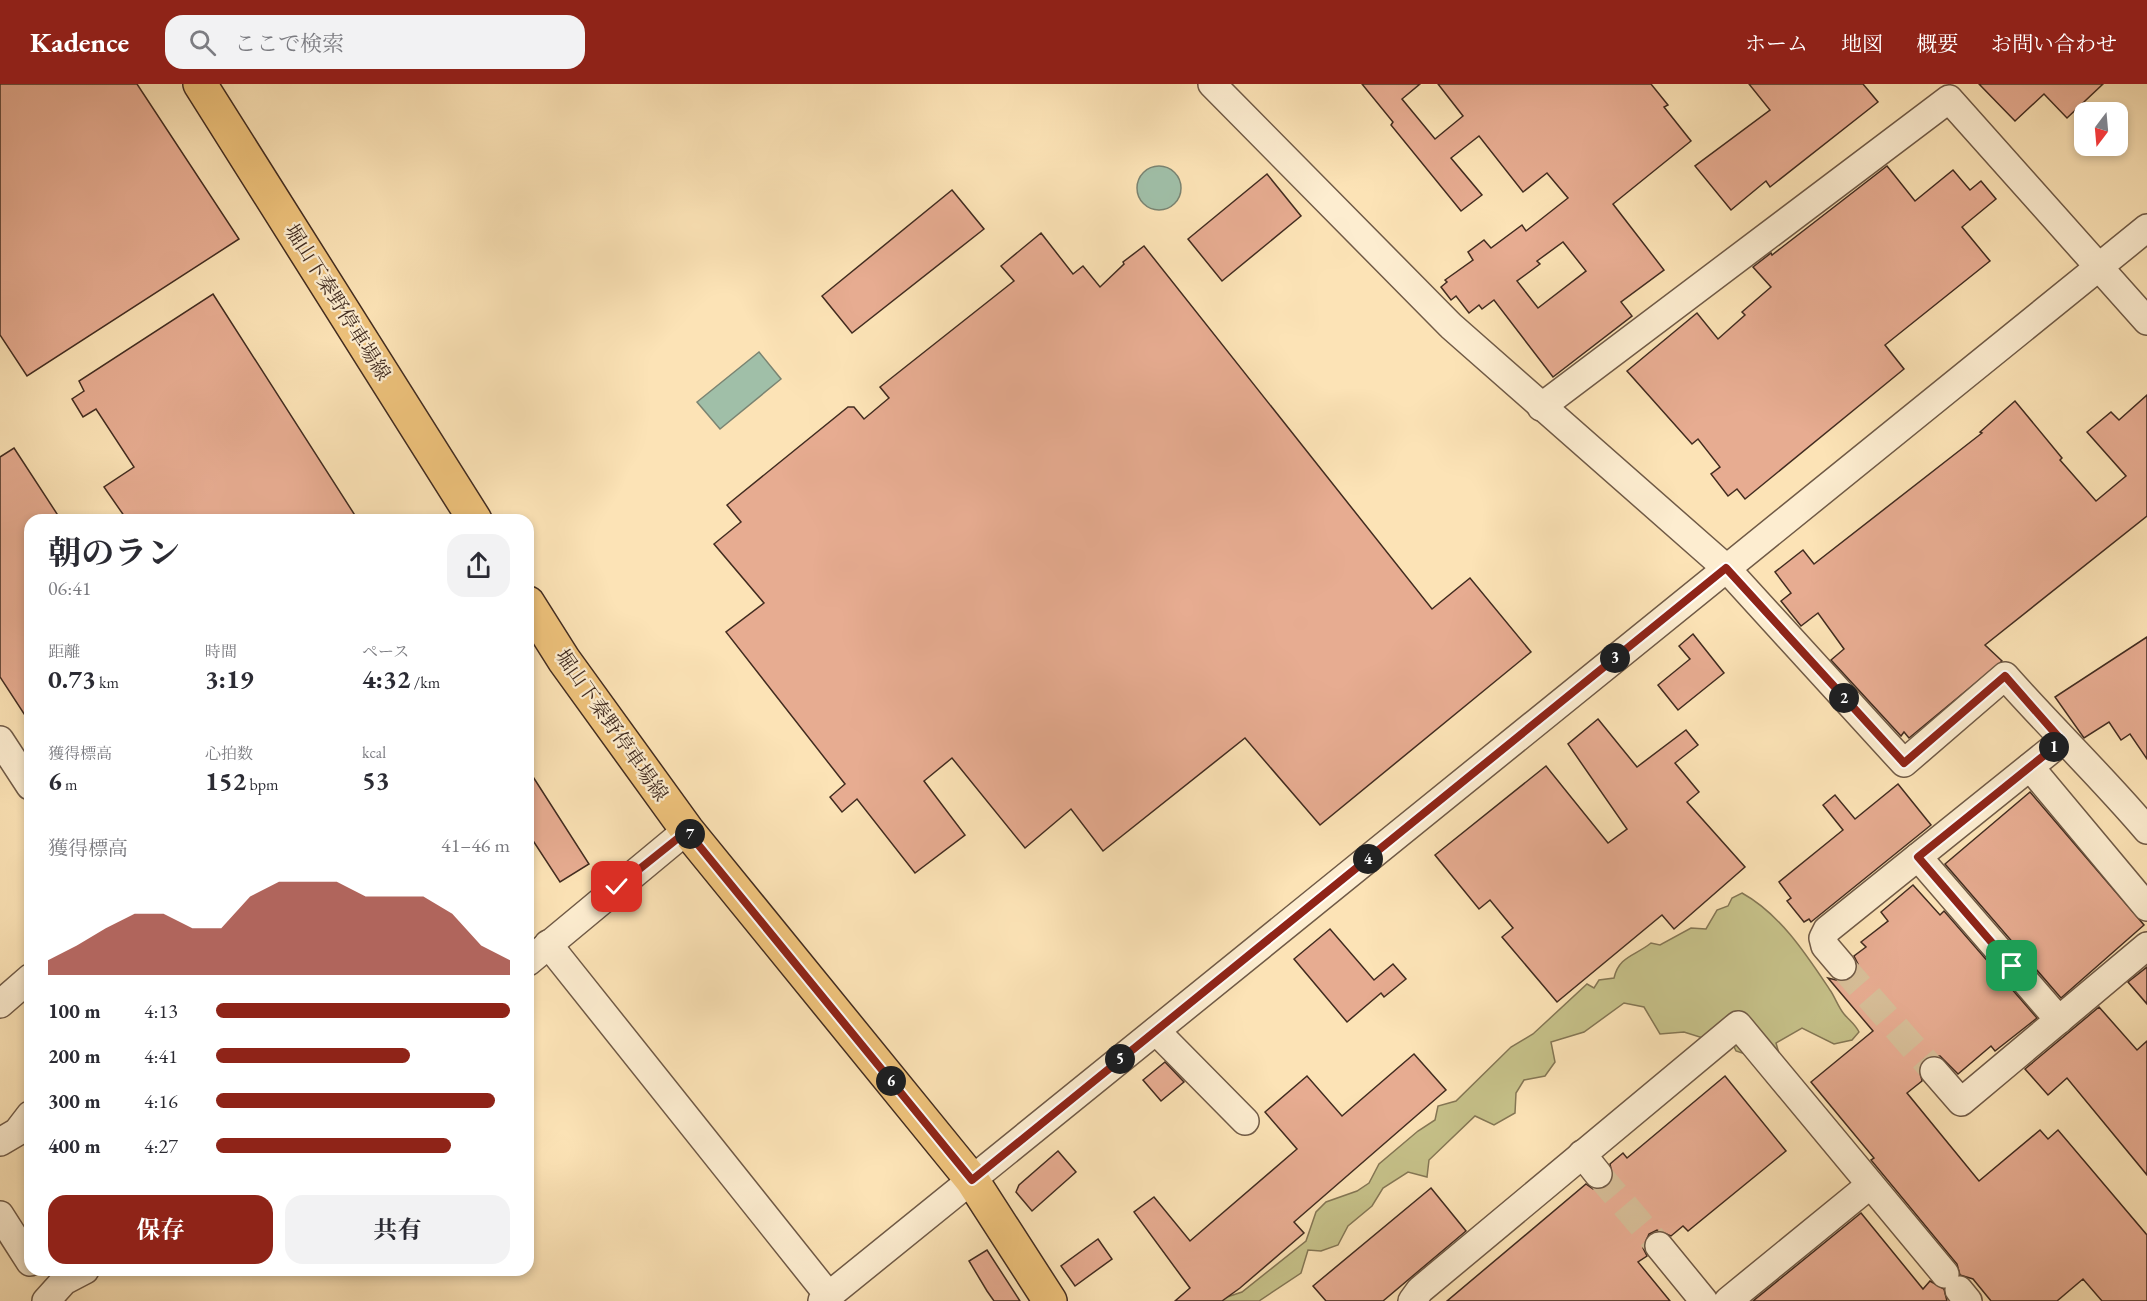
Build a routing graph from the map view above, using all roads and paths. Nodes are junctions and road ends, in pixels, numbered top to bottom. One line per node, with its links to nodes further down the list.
1 (200, 84): 7 (main road, 堀山下秦野停車場線)
2 (1212, 84): 6 (street)
3 (2147, 228): 4 (street)
4 (2098, 268): 5 (street); 6 (street); 8 (street)
5 (2147, 321)
6 (1541, 407): 8 (street)
7 (471, 514)
8 (1726, 568): 11 (street); 25 (street)
9 (534, 612): 15 (main road, 堀山下秦野停車場線)
10 (0, 740): 13 (street)
11 (2062, 741): 12 (street); 14 (street)
12 (2030, 767): 16 (street); 17 (street)
13 (24, 777)
14 (2147, 830)
15 (687, 831): 18 (street); 30 (main road, 堀山下秦野停車場線)
16 (1918, 857): 21 (street); 24 (street)
17 (2147, 907)
18 (548, 944): 20 (street); 38 (street)
19 (2147, 946): 24 (street)
20 (534, 957)
21 (1842, 966)
22 (24, 983): 23 (street)
23 (0, 1004)
24 (2059, 1020): 26 (street)
25 (1156, 1031): 27 (street); 30 (street)
26 (1934, 1071)
27 (1245, 1121)
28 (24, 1122): 29 (street)
29 (0, 1142)
30 (972, 1180): 38 (street); 40 (main road, 堀山下秦野停車場線)
31 (1870, 1185): 37 (street); 41 (street); 43 (street)
32 (0, 1215): 34 (street)
33 (1659, 1246): 42 (street)
34 (24, 1253)
35 (38, 1276): 39 (street)
36 (74, 1276): 39 (street)
37 (1957, 1289)
38 (825, 1298)
39 (48, 1299)
40 (1050, 1301)
41 (1412, 1301)
42 (1704, 1301)
43 (1728, 1301)

